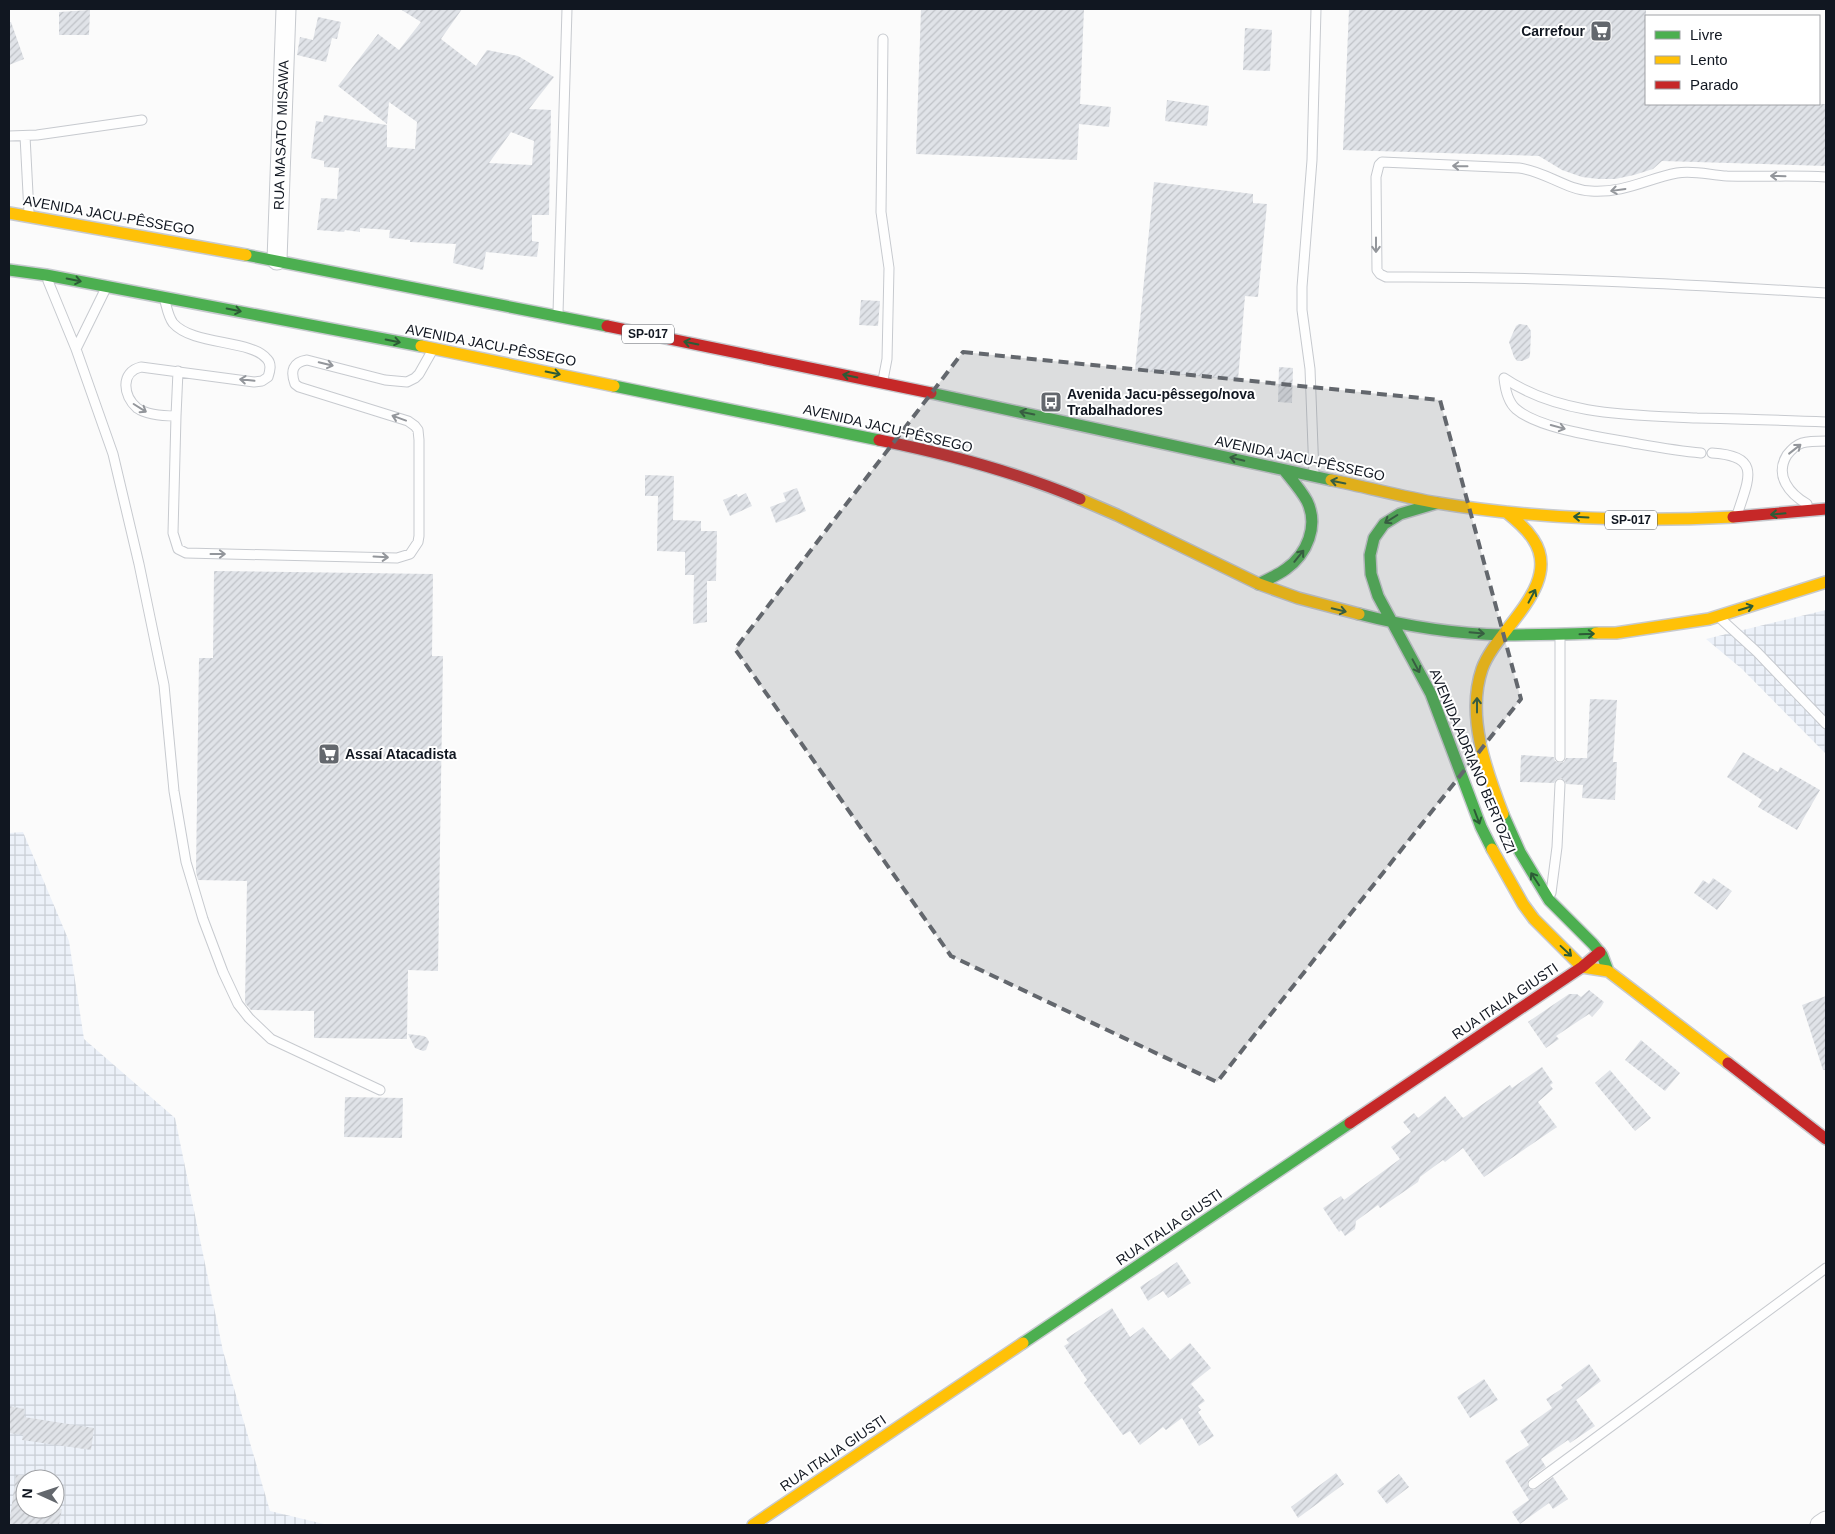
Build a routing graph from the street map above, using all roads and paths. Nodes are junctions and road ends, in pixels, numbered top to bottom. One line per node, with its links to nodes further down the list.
1 (286, 9): 11 (street, RUA MASATO MISAWA)
2 (567, 9): 17 (lane)
3 (1316, 9): 28 (lane)
4 (884, 38): 21 (lane)
5 (142, 120): 7 (lane)
6 (9, 136): 7 (lane)
7 (25, 136): 10 (lane)
8 (1826, 177): 15 (lane, one-way to 15)
9 (9, 213): 10 (main road, AVENIDA JACU-PÊSSEGO / SP-017)
10 (30, 216): 11 (main road, AVENIDA JACU-PÊSSEGO / SP-017)
11 (277, 260): 17 (main road, AVENIDA JACU-PÊSSEGO / SP-017)
12 (9, 270): 13 (main road, AVENIDA JACU-PÊSSEGO)
13 (46, 275): 14 (main road, AVENIDA JACU-PÊSSEGO, one-way to 14); 18 (lane)
14 (107, 286): 16 (main road, AVENIDA JACU-PÊSSEGO); 18 (lane)
15 (1826, 293)
16 (164, 297): 19 (main road, AVENIDA JACU-PÊSSEGO, one-way to 19); 20 (lane, one-way to 20)
17 (558, 316): 21 (main road, AVENIDA JACU-PÊSSEGO / SP-017, one-way to 17)
18 (76, 348): 46 (lane)
19 (433, 349): 22 (lane, one-way to 19); 34 (main road, AVENIDA JACU-PÊSSEGO, one-way to 34)
20 (178, 371): 22 (lane); 22 (lane, one-way to 22)
21 (882, 383): 27 (main road, AVENIDA JACU-PÊSSEGO / SP-017, one-way to 21)
22 (176, 416)
23 (1826, 422): 25 (lane, one-way to 25)
24 (1826, 441): 30 (lane, one-way to 24)
25 (1701, 453)
26 (1712, 453): 32 (lane)
27 (1284, 470): 28 (main road, AVENIDA JACU-PÊSSEGO / SP-017); 34 (main road, one-way to 27)
28 (1314, 477): 29 (main road, AVENIDA JACU-PÊSSEGO / SP-017, one-way to 28)
29 (1437, 502): 31 (main road, AVENIDA JACU-PÊSSEGO / SP-017); 36 (main road, AVENIDA ADRIANO BERTOZZI, one-way to 36)
30 (1822, 510): 32 (main road, AVENIDA JACU-PÊSSEGO / SP-017, one-way to 32)
31 (1506, 512): 32 (main road, AVENIDA JACU-PÊSSEGO / SP-017, one-way to 31); 38 (main road, AVENIDA ADRIANO BERTOZZI, one-way to 31)
32 (1736, 517)
33 (1826, 582): 35 (main road, AVENIDA JACU-PÊSSEGO, one-way to 33)
34 (1259, 584): 36 (main road, AVENIDA JACU-PÊSSEGO, one-way to 36)
35 (1719, 616): 37 (main road, AVENIDA JACU-PÊSSEGO, one-way to 35); 39 (lane)
36 (1394, 623): 38 (main road, AVENIDA JACU-PÊSSEGO, one-way to 38); 44 (main road, AVENIDA ADRIANO BERTOZZI, one-way to 44)
37 (1560, 634): 38 (main road, AVENIDA JACU-PÊSSEGO); 40 (lane)
38 (1503, 635): 42 (main road, AVENIDA ADRIANO BERTOZZI, one-way to 38)
39 (1826, 724)
40 (1560, 757)
41 (1560, 784): 42 (lane)
42 (1550, 902): 43 (main road, AVENIDA ADRIANO BERTOZZI)
43 (1600, 952): 44 (main road, RUA ITALIA GIUSTI); 45 (main road, AVENIDA ADRIANO BERTOZZI)
44 (1582, 967): 45 (main road); 53 (main road, RUA ITALIA GIUSTI)
45 (1608, 971): 48 (main road)
46 (380, 1090)
47 (1826, 1124): 48 (lane)
48 (1812, 1128): 49 (main road)
49 (1826, 1139)
50 (1826, 1268): 51 (lane)
51 (1532, 1484)
52 (1826, 1521): 54 (street)
53 (753, 1525)
54 (1820, 1525)

